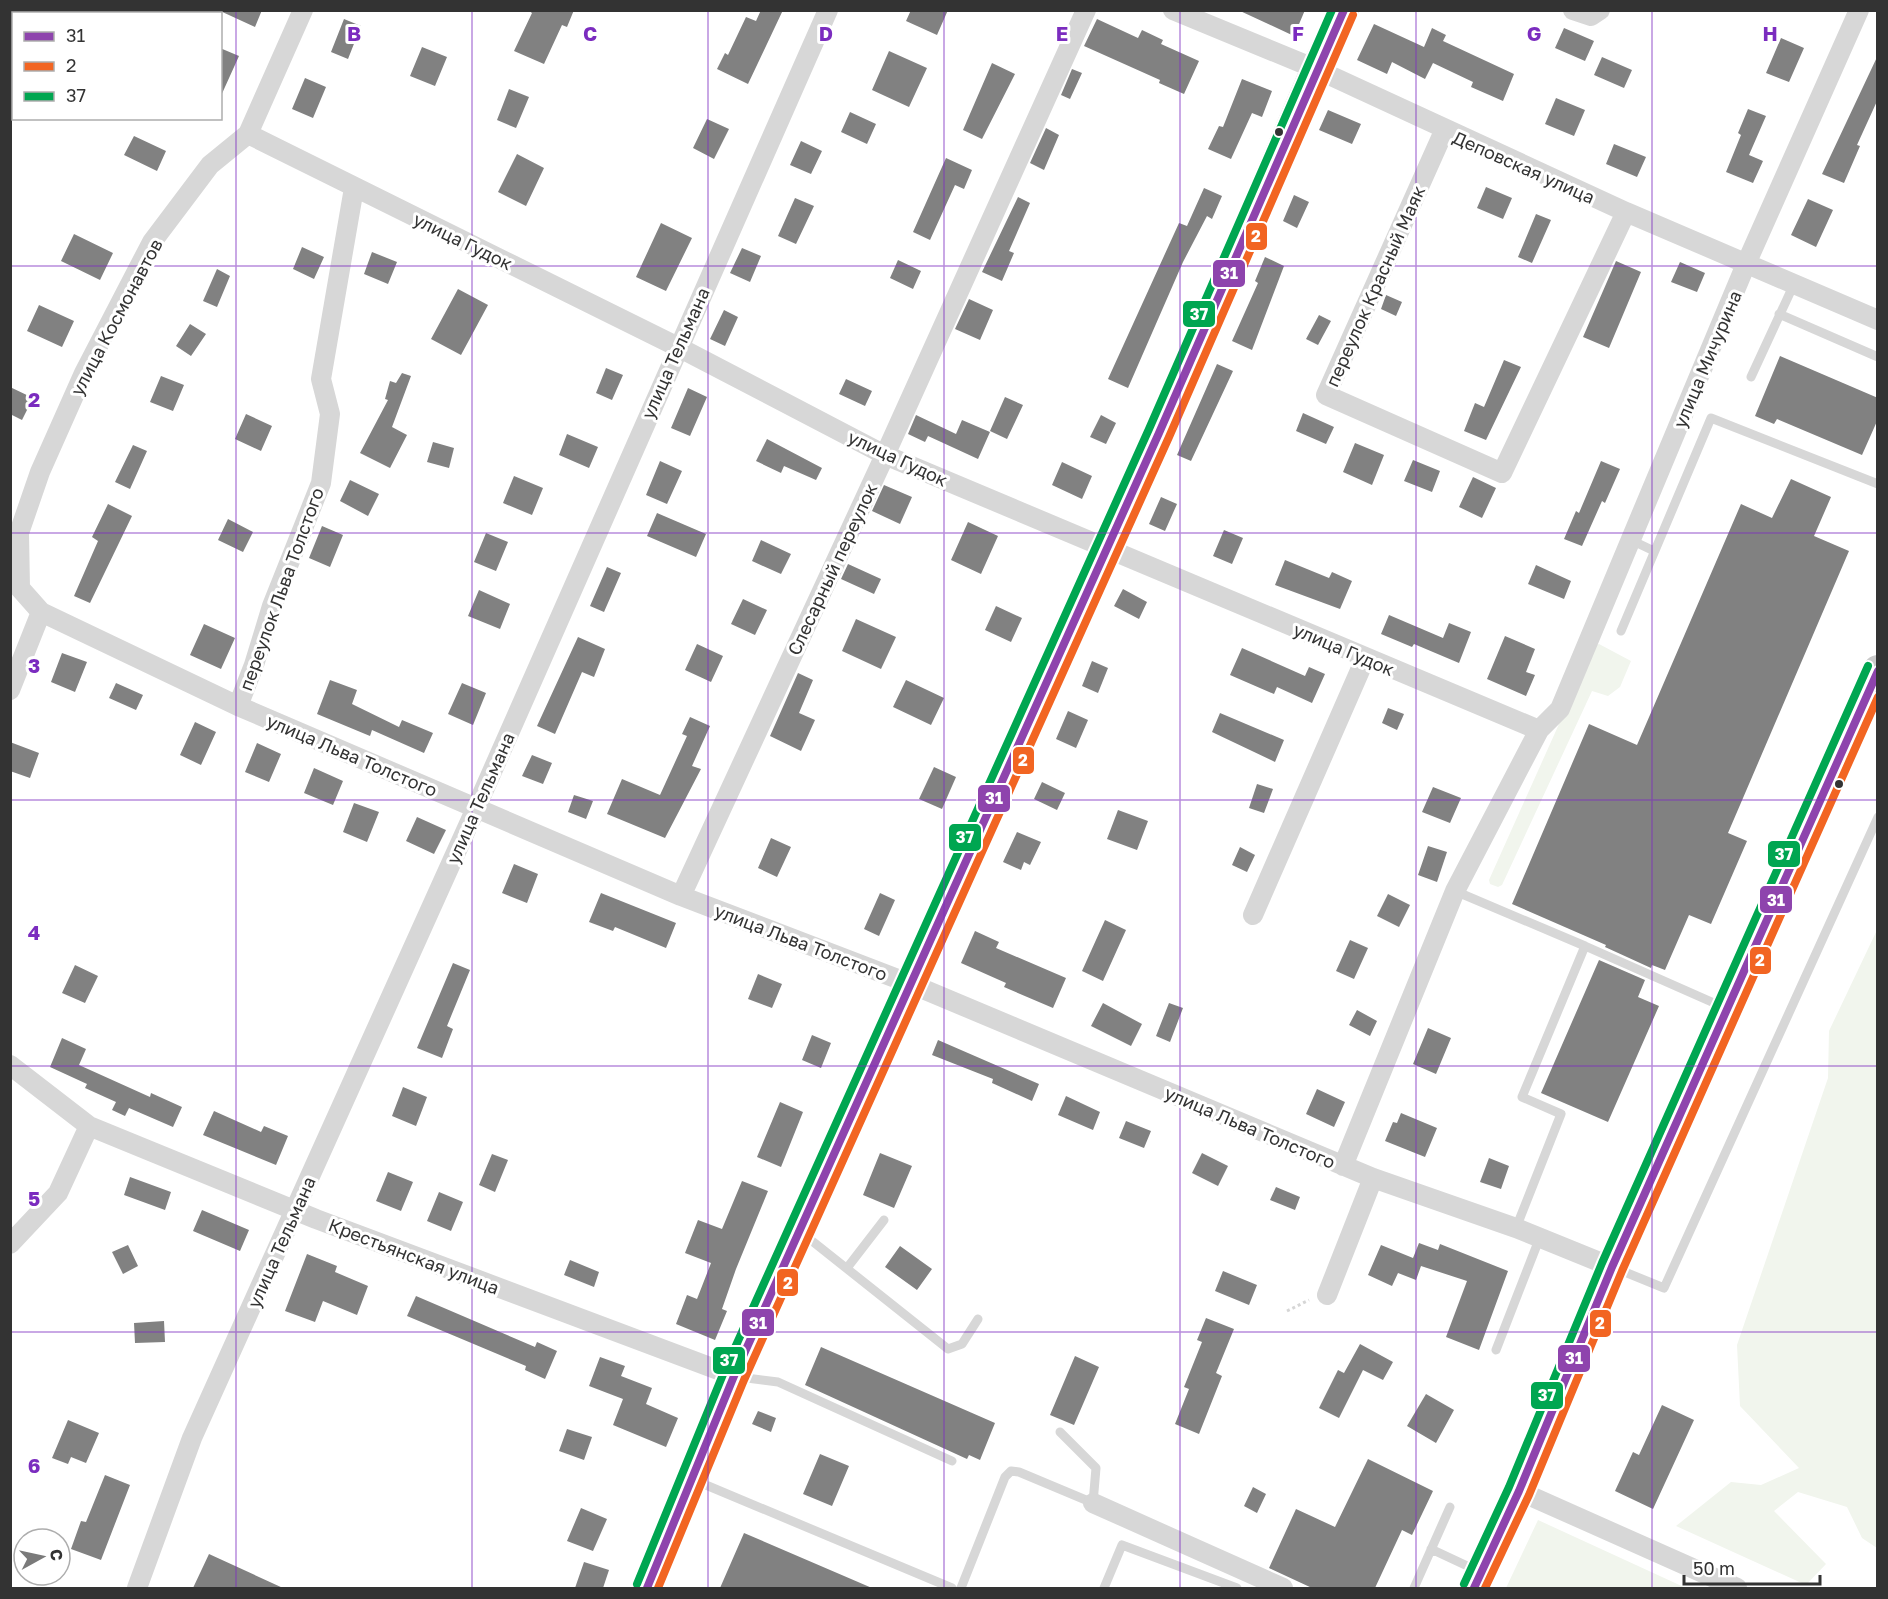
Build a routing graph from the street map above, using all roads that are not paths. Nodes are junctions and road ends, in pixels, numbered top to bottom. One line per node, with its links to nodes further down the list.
1 (303, 10): 11 (street, улица Космонавтов)
2 (828, 10): 18 (street, улица Тельмана)
3 (1086, 10): 21 (street, Слесарный переулок)
4 (1173, 10): 9 (street, Деповская улица)
5 (1344, 10): 9 (main road)
6 (1573, 10): 7 (street)
7 (1600, 10)
8 (1858, 10): 14 (street, улица Мичурина)
9 (1316, 69): 10 (street, Деповская улица); 25 (main road)
10 (1444, 131): 13 (street, Деповская улица); 13 (street, переулок Красный Маяк)
11 (248, 134): 12 (street, улица Гудок); 23 (street, улица Космонавтов)
12 (354, 188): 18 (street, улица Гудок); 33 (street, переулок Льва Толстого)
13 (1626, 212): 14 (street, Деповская улица)
14 (1746, 264): 15 (street, Деповская улица); 24 (street, улица Мичурина)
15 (1794, 284): 16 (lane); 17 (street, Деповская улица)
16 (1779, 314): 19 (lane); 20 (lane)
17 (1878, 320)
18 (677, 346): 21 (street, улица Гудок); 35 (street, улица Тельмана)
19 (1878, 357)
20 (1751, 377)
21 (885, 455): 25 (street, улица Гудок); 38 (street, Слесарный переулок)
22 (1878, 484): 26 (lane)
23 (15, 535): 27 (street, улица Космонавтов)
24 (1631, 540): 26 (lane); 34 (street, улица Мичурина)
25 (1107, 549): 30 (street, улица Гудок); 41 (main road)
26 (1654, 551): 29 (lane)
27 (15, 583): 28 (street, улица Льва Толстого)
28 (41, 612): 32 (street); 33 (street, улица Льва Толстого)
29 (1621, 631)
30 (1365, 659): 34 (street, улица Гудок); 39 (street)
31 (1878, 670): 42 (main road)
32 (10, 690)
33 (238, 706): 35 (street, улица Льва Толстого)
34 (1539, 730): 37 (street)
35 (476, 808): 38 (street, улица Льва Толстого); 47 (street, улица Тельмана)
36 (1878, 817): 53 (lane)
37 (1455, 891): 40 (lane); 45 (street)
38 (681, 896): 41 (street, улица Льва Толстого)
39 (1253, 915)
40 (1585, 946): 42 (lane); 49 (lane)
41 (911, 984): 45 (street, улица Льва Толстого); 50 (main road)
42 (1729, 1010): 53 (main road)
43 (10, 1065): 44 (street, Крестьянская улица)
44 (89, 1126): 47 (street, Крестьянская улица); 52 (street)
45 (1343, 1166): 46 (street, улица Льва Толстого)
46 (1373, 1178): 49 (street, улица Льва Толстого); 55 (street)
47 (296, 1210): 58 (street, Крестьянская улица); 68 (street, улица Тельмана)
48 (884, 1220): 54 (lane)
49 (1516, 1228): 51 (street, улица Льва Толстого)
50 (800, 1231): 54 (lane); 58 (main road)
51 (1540, 1237): 53 (street, улица Льва Толстого); 57 (lane)
52 (10, 1244)
53 (1612, 1267): 62 (main road)
54 (847, 1269): 56 (lane)
55 (1327, 1295)
56 (978, 1319)
57 (1496, 1350)
58 (734, 1376): 60 (lane); 61 (main road)
59 (1060, 1432): 63 (lane)
60 (952, 1461)
61 (692, 1480): 67 (main road); 69 (lane)
62 (1519, 1491): 66 (main road); 75 (street)
63 (1093, 1503): 70 (lane); 73 (street)
64 (1450, 1507): 65 (lane)
65 (1431, 1549): 66 (lane); 74 (lane)
66 (1478, 1580)
67 (653, 1587)
68 (137, 1588)
69 (952, 1588)
70 (961, 1588)
71 (1104, 1588): 72 (lane)
72 (1237, 1588)
73 (1283, 1588)
74 (1414, 1588)
75 (1737, 1588)

